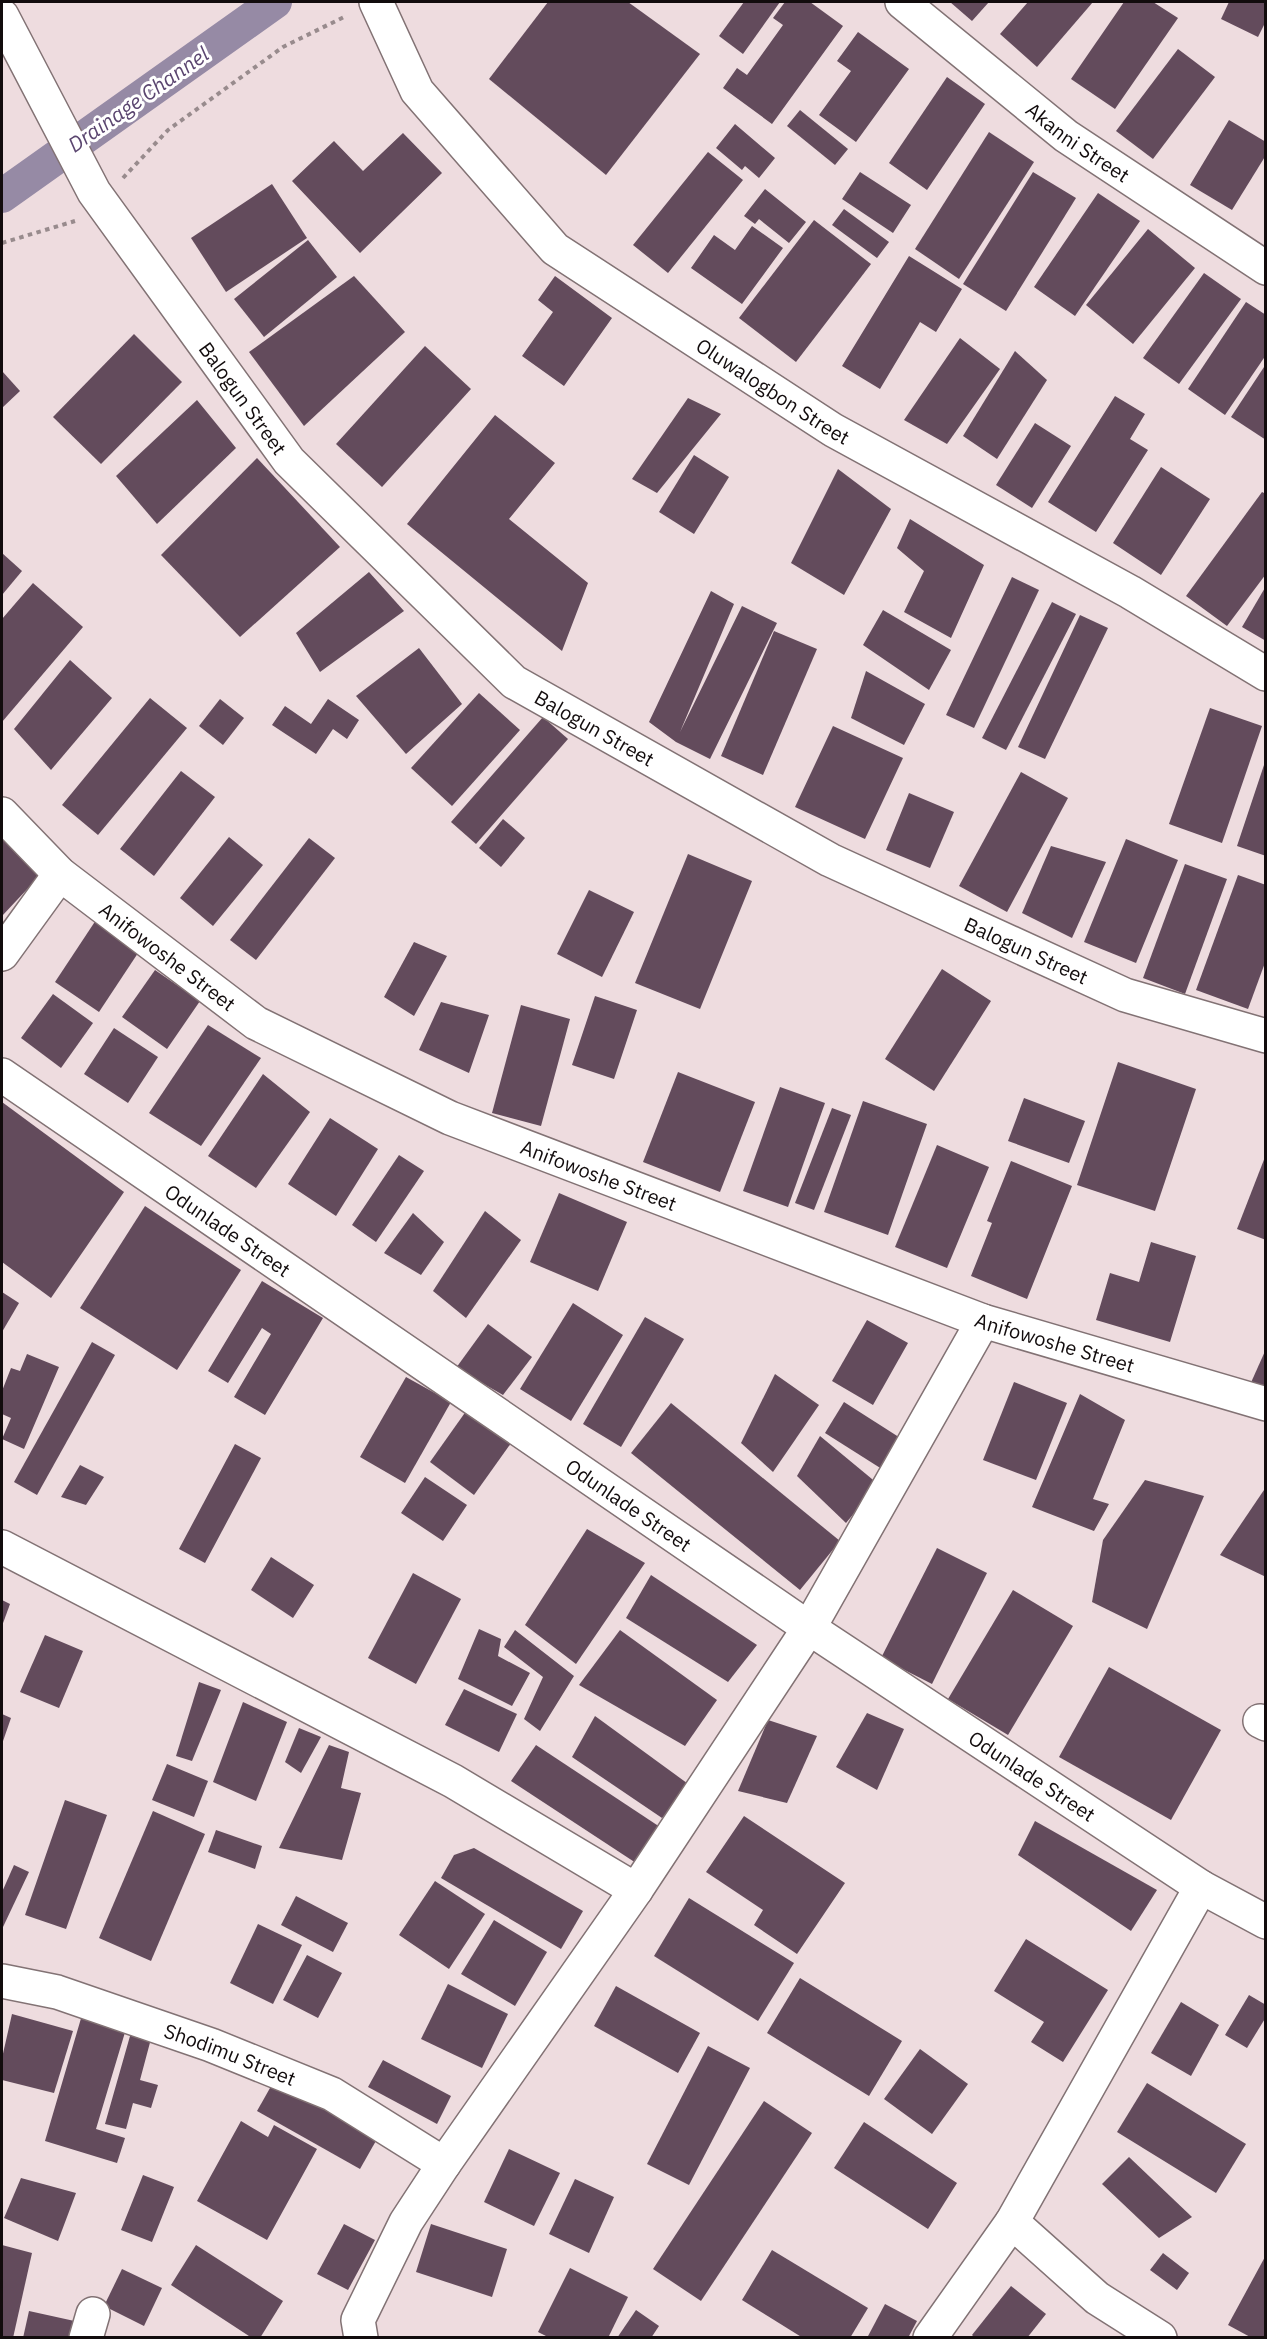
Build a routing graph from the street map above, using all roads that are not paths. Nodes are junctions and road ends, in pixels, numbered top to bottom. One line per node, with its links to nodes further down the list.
1 (377, 2): 5 (street, Oluwalogbon Street)
2 (902, 2): 4 (street, Akanni Street)
3 (2, 16): 9 (street, Balogun Street)
4 (1266, 268)
5 (1266, 674)
6 (2, 814): 7 (street, Anifowoshe Street)
7 (60, 874): 8 (street); 11 (street, Anifowoshe Street)
8 (2, 954)
9 (1266, 1036)
10 (2, 1075): 14 (street, Odunlade Street)
11 (983, 1321): 12 (street, Anifowoshe Street); 14 (street)
12 (1266, 1404)
13 (2, 1547): 16 (street)
14 (809, 1628): 15 (street, Odunlade Street); 16 (street)
15 (1201, 1887): 17 (street, Odunlade Street); 20 (street)
16 (636, 1890): 19 (street)
17 (1266, 1922)
18 (2, 1981): 19 (street, Shodimu Street)
19 (444, 2164): 21 (street)
20 (1012, 2222): 22 (street); 23 (street)
21 (361, 2337)
22 (930, 2337)
23 (1160, 2337)

